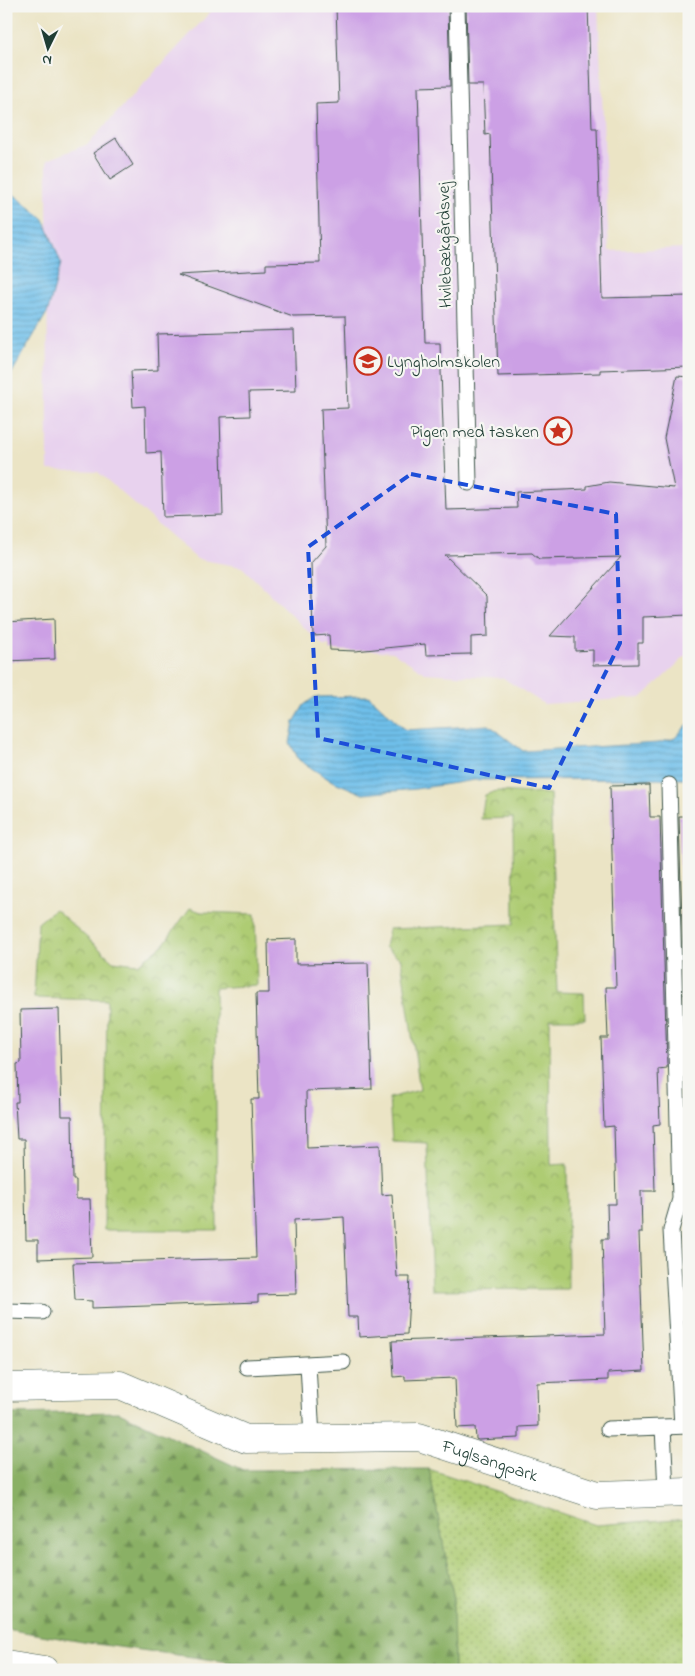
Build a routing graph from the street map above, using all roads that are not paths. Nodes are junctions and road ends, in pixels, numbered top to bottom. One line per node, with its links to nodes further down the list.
1 (457, 6): 2 (lane, Hvilebækgårdsvej)
2 (469, 483)
3 (669, 785): 10 (lane)
4 (6, 1311): 5 (lane)
5 (42, 1312)
6 (343, 1362): 7 (lane)
7 (308, 1364): 8 (lane); 13 (lane)
8 (247, 1367)
9 (6, 1387): 13 (street, Fuglsangpark)
10 (686, 1426): 11 (lane)
11 (663, 1428): 12 (lane); 14 (lane, Fuglsangpark)
12 (608, 1429)
13 (312, 1438): 14 (street, Fuglsangpark)
14 (677, 1492)
15 (6, 1664): 16 (street)
16 (44, 1670)

